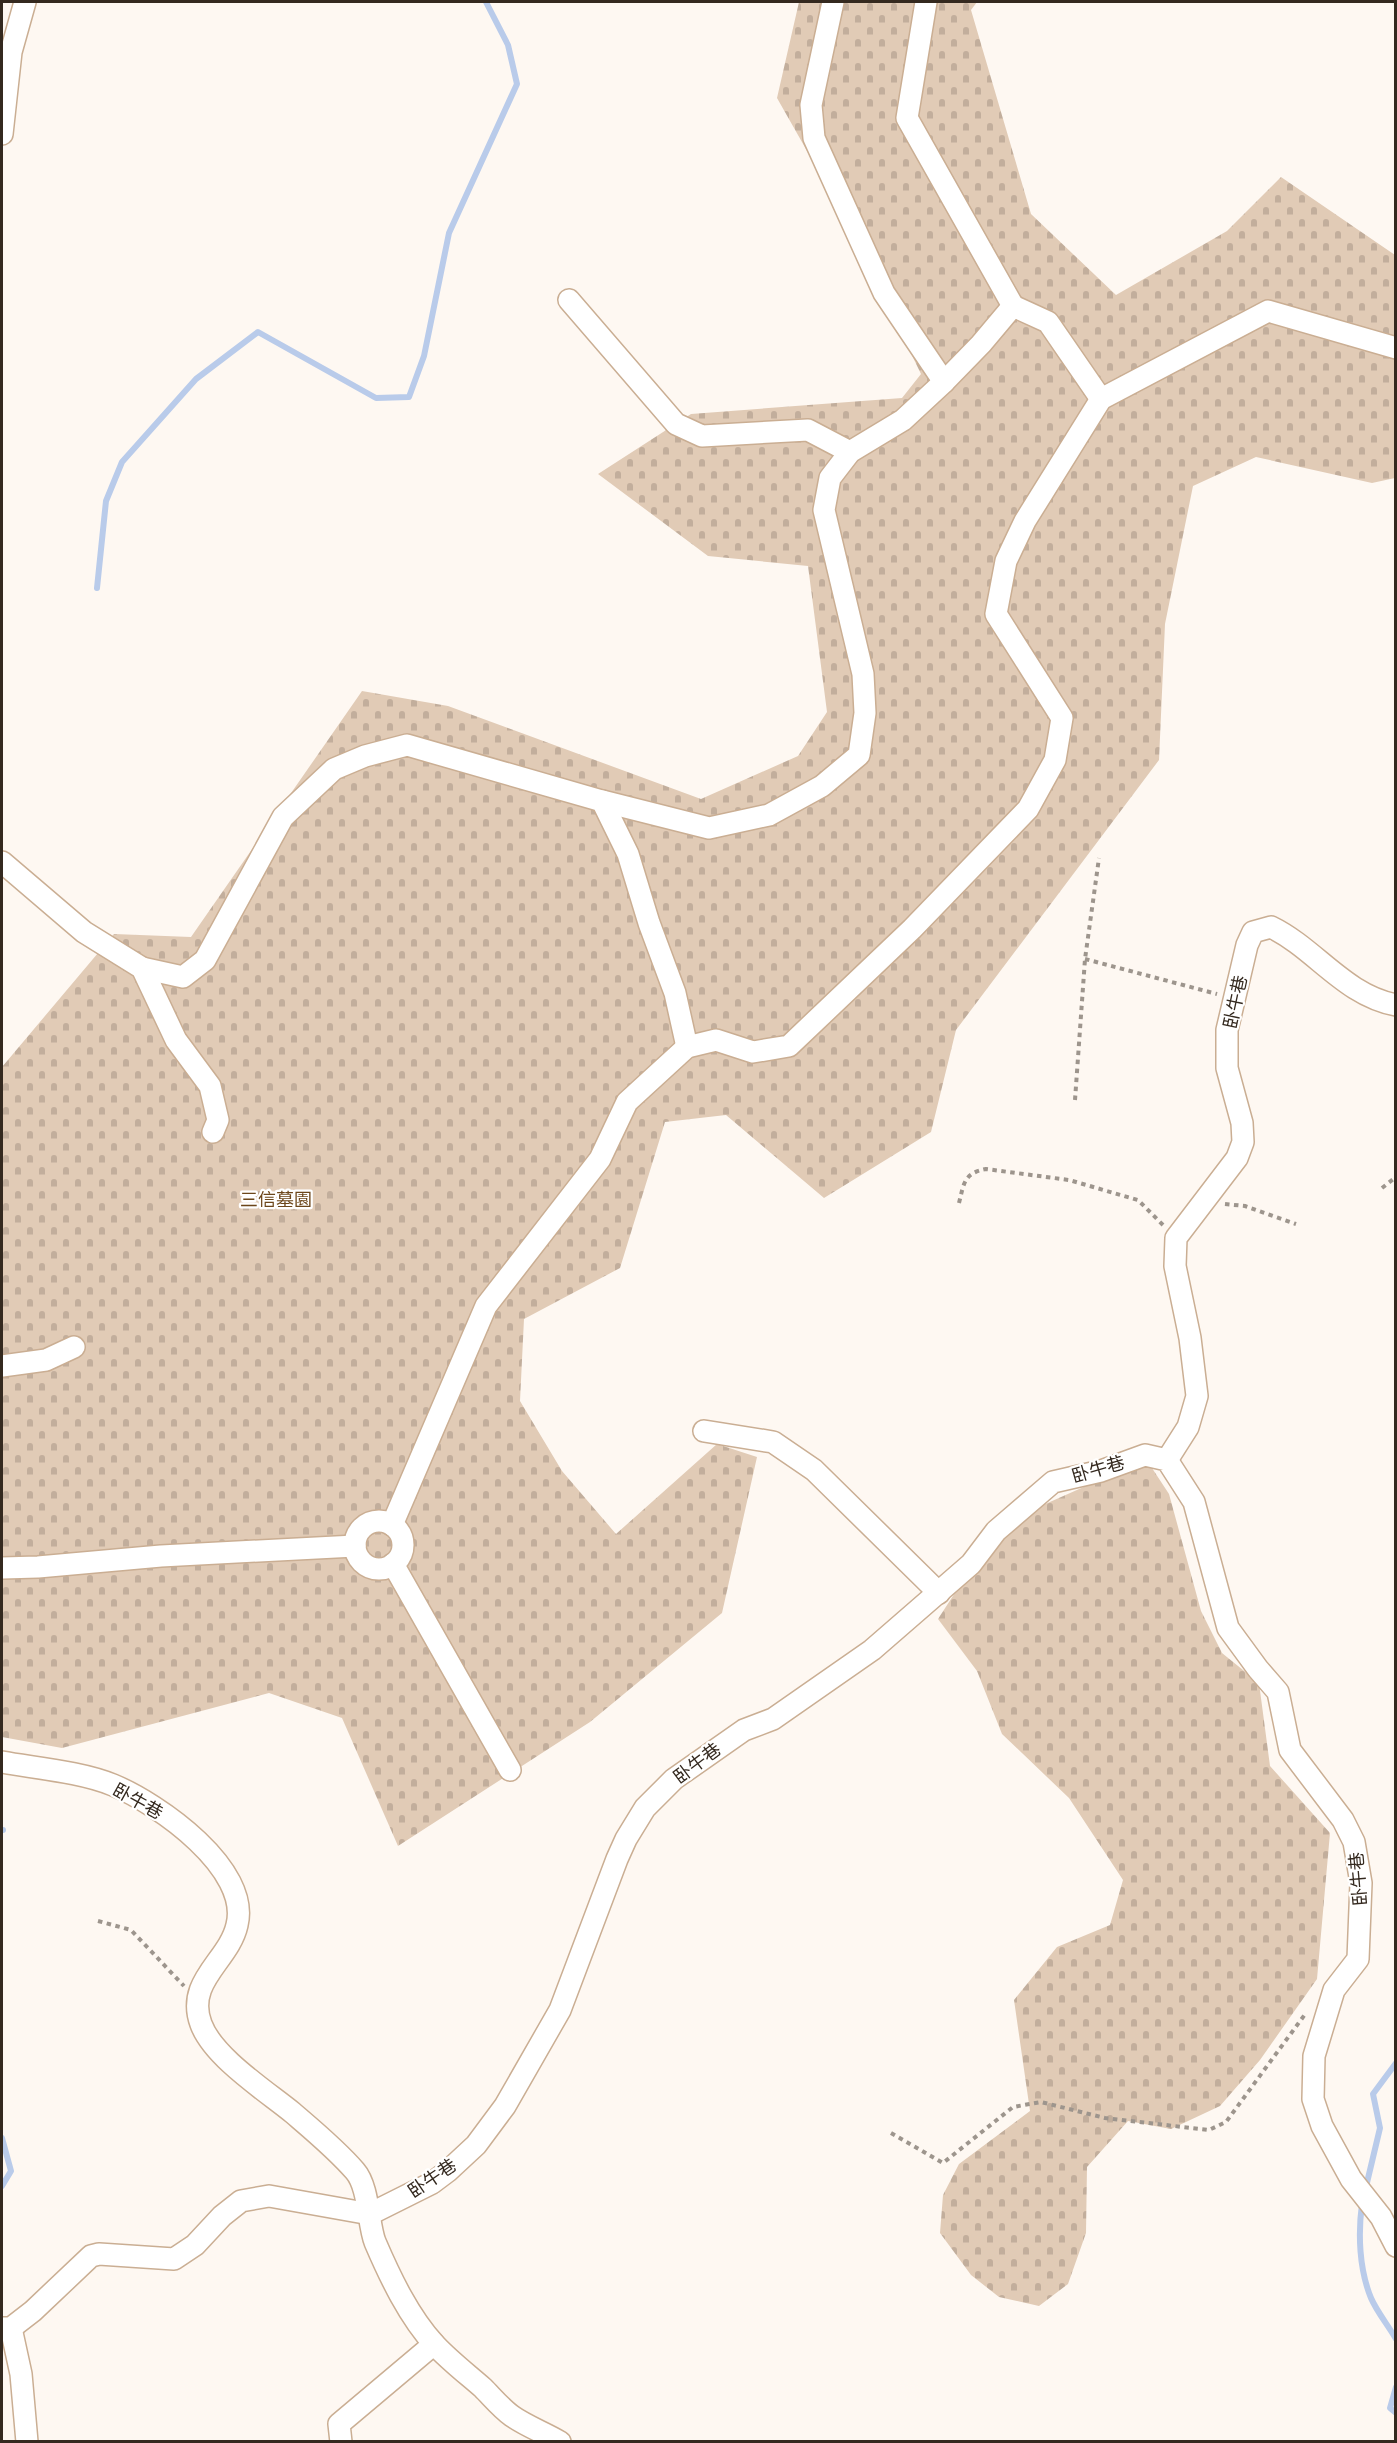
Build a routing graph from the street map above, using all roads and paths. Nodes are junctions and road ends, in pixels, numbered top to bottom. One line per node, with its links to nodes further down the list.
1 (25, 2): 4 (street)
2 (833, 2): 8 (street)
3 (926, 2): 6 (street)
4 (2, 134)
5 (569, 300): 10 (street)
6 (1013, 306): 8 (street); 9 (street)
7 (1395, 348): 9 (street)
8 (944, 382): 10 (street)
9 (1101, 399): 18 (street)
10 (850, 452): 11 (street)
11 (602, 801): 15 (street); 18 (street)
12 (1099, 858): 14 (path)
13 (2, 862): 15 (street)
14 (1085, 959): 16 (path); 19 (path)
15 (142, 968): 20 (street)
16 (1235, 999): 17 (street, 卧牛巷); 23 (street, 卧牛巷)
17 (1395, 1005)
18 (687, 1047): 31 (street)
19 (1075, 1100)
20 (213, 1132)
21 (1395, 1177): 22 (path)
22 (1382, 1188)
23 (1203, 1202): 25 (path); 26 (street, 卧牛巷)
24 (959, 1203): 26 (path)
25 (1296, 1224)
26 (1176, 1238): 30 (street)
27 (74, 1347): 28 (street)
28 (2, 1366)
29 (704, 1431): 35 (street)
30 (1167, 1460): 35 (street, 卧牛巷); 43 (street, 卧牛巷)
31 (392, 1525): 32 (street); 33 (street)
32 (355, 1546): 33 (street); 34 (street)
33 (393, 1564): 37 (street)
34 (2, 1568)
35 (939, 1593): 42 (street, 卧牛巷)
36 (2, 1762): 39 (street, 卧牛巷)
37 (510, 1770)
38 (98, 1921): 39 (path)
39 (198, 2002): 42 (street)
40 (1309, 2009): 41 (path)
41 (891, 2133)
42 (370, 2214): 44 (street); 45 (street)
43 (1395, 2246)
44 (6, 2328): 46 (street)
45 (434, 2344): 47 (street); 48 (street)
46 (23, 2440)
47 (341, 2442)
48 (560, 2442)

